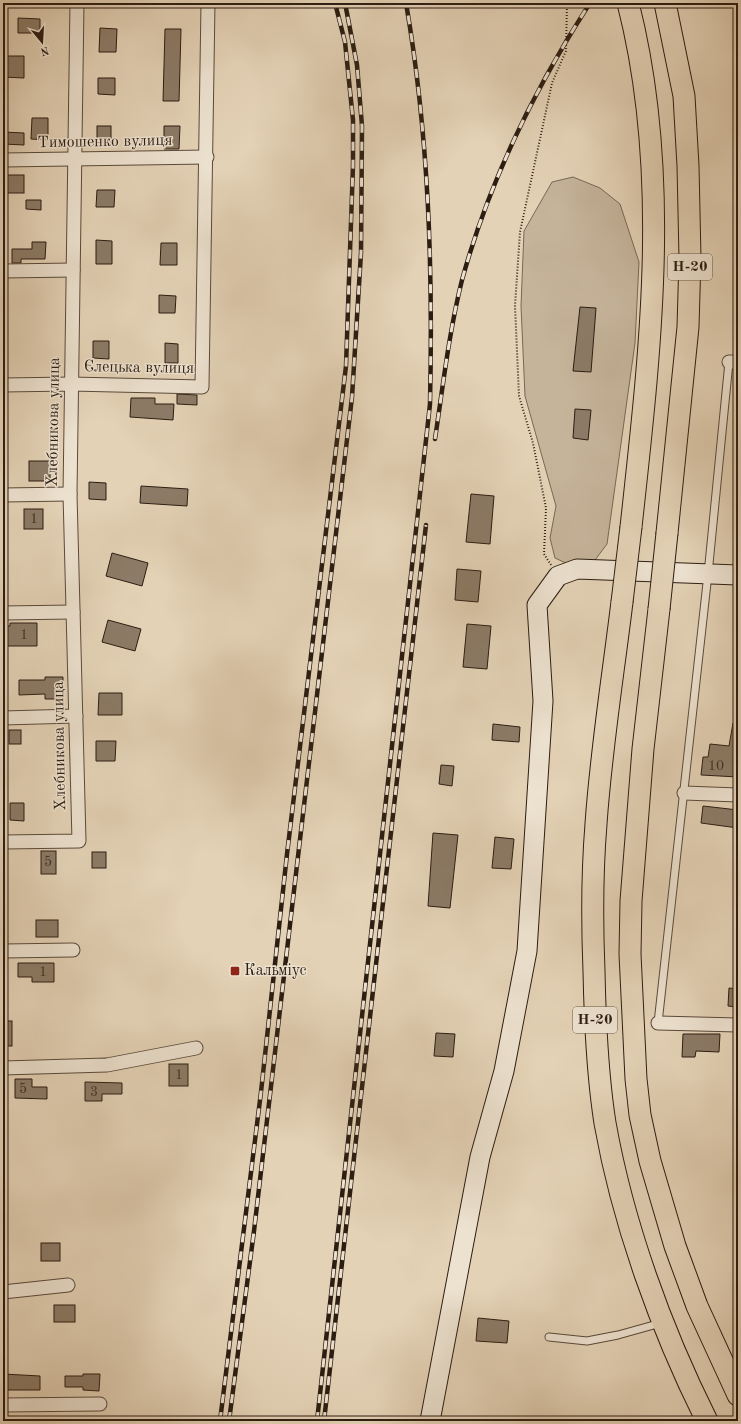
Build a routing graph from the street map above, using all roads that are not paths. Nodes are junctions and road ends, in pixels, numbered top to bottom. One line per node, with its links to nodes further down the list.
1 (77, 3): 6 (street, Хлебникова улица)
2 (208, 3): 5 (street)
3 (665, 3): 34 (main road, Н-20, bridge)
4 (629, 6): 32 (main road, Н-20, bridge)
5 (207, 157): 6 (street, Тимошенко вулиця); 11 (street, Єлецька вулиця)
6 (75, 159): 7 (street, Тимошенко вулиця); 8 (street, Хлебникова улица)
7 (3, 160)
8 (73, 270): 9 (street); 11 (street, Хлебникова улица)
9 (3, 271)
10 (734, 362): 15 (lane)
11 (71, 384): 12 (street, Єлецька вулиця); 13 (street, Хлебникова улица)
12 (3, 385)
13 (70, 494): 14 (street); 17 (street, Хлебникова улица)
14 (3, 495)
15 (708, 574): 16 (street); 21 (lane); 37 (street)
16 (738, 575)
17 (73, 612): 18 (street); 19 (street, Хлебникова улица)
18 (3, 614)
19 (76, 716): 20 (street); 23 (street, Хлебникова улица)
20 (3, 718)
21 (684, 793): 22 (street); 26 (lane)
22 (738, 795)
23 (3, 842)
24 (73, 950): 25 (street)
25 (3, 951)
26 (658, 1023): 27 (street)
27 (738, 1025)
28 (196, 1048): 29 (street)
29 (3, 1068)
30 (68, 1285): 31 (street)
31 (3, 1292)
32 (664, 1322): 33 (lane); 38 (main road, Н-20)
33 (549, 1337)
34 (738, 1395)
35 (100, 1404): 36 (street)
36 (3, 1405)
37 (430, 1421)
38 (707, 1421)

